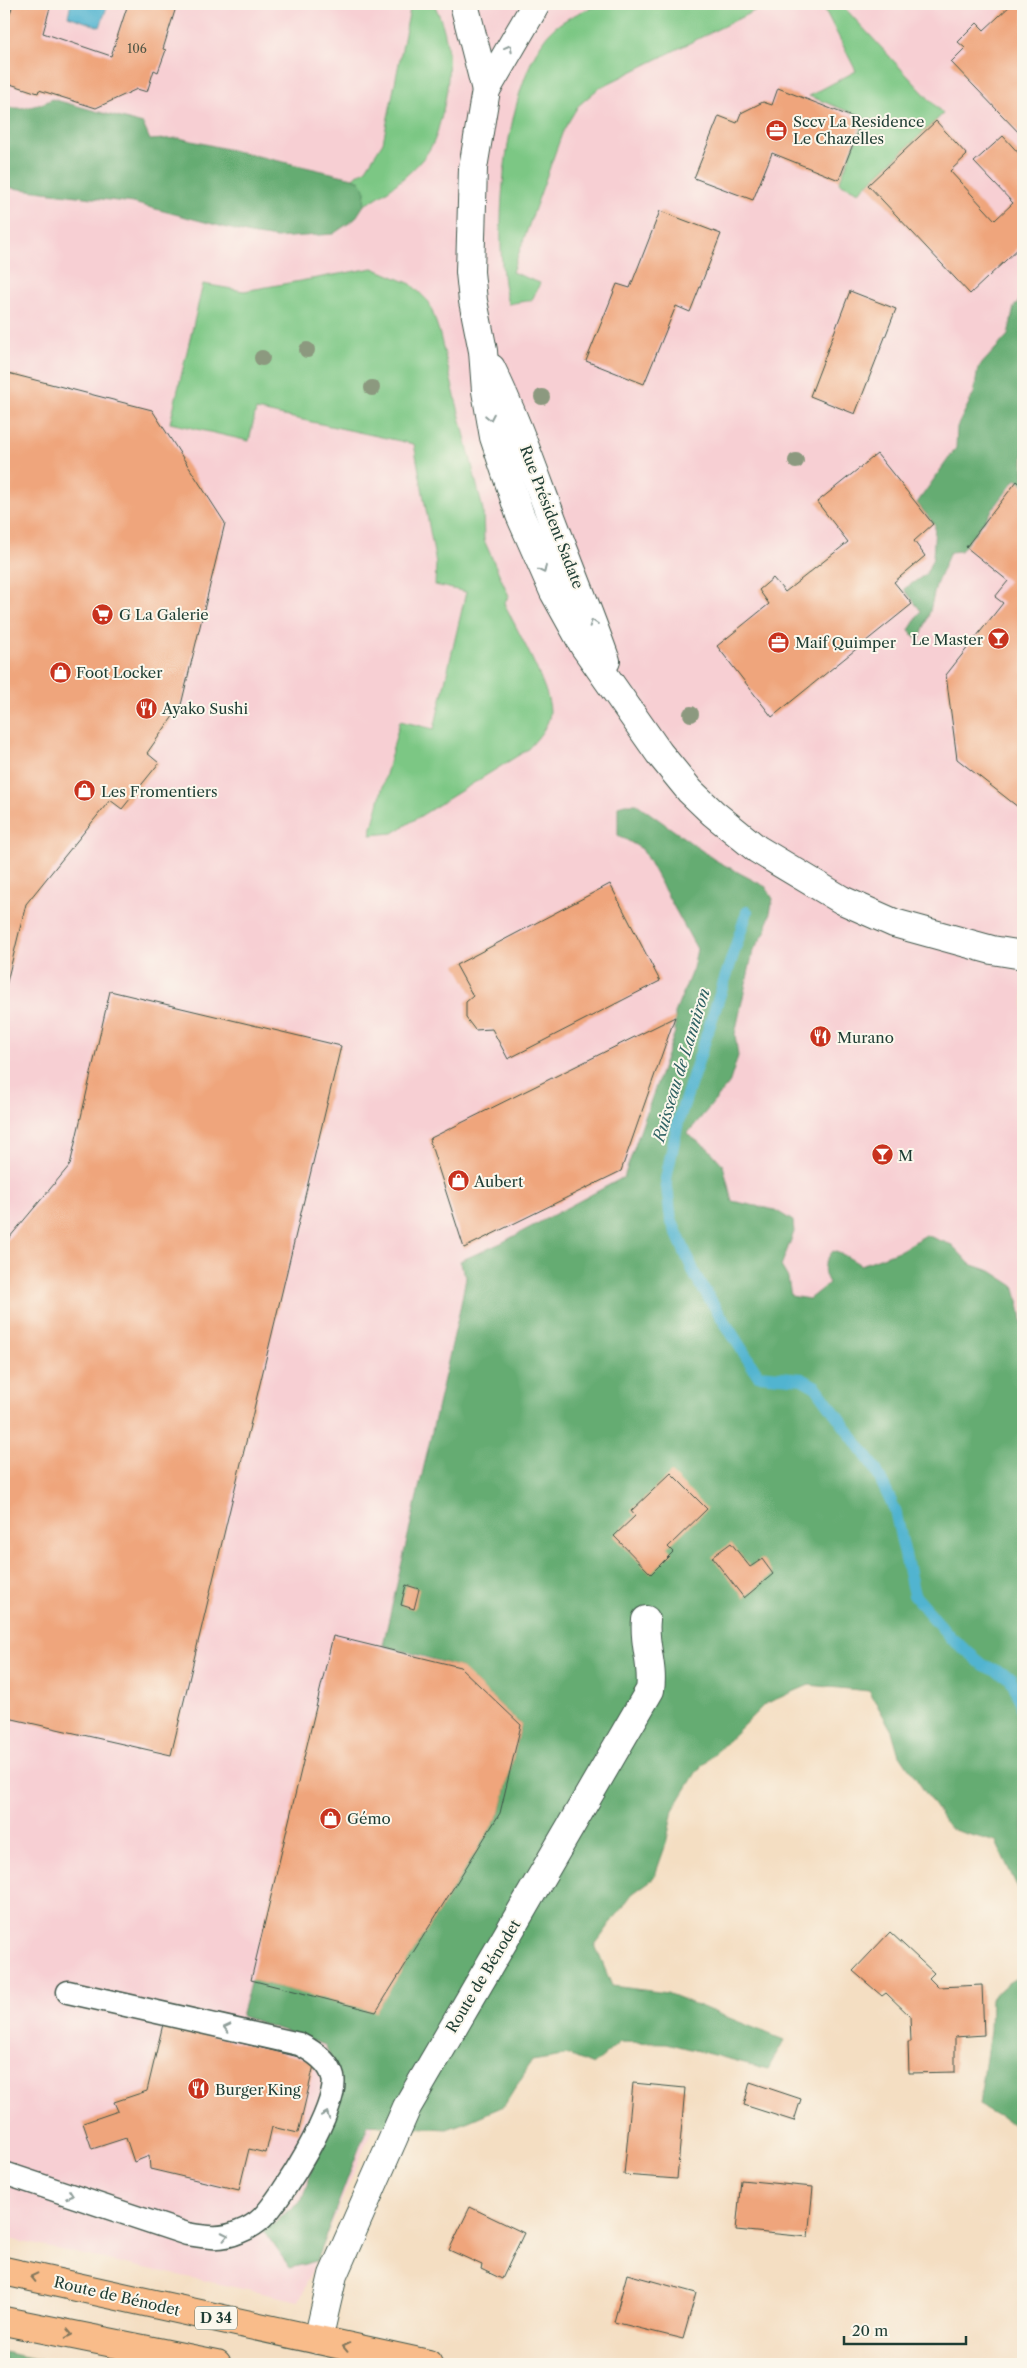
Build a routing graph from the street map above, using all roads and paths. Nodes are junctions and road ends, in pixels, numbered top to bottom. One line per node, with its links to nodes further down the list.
1 (464, 4): 3 (street)
2 (536, 4): 3 (street, one-way to 2)
3 (486, 90): 4 (street, Rue Président Sadate)
4 (1023, 955)
5 (646, 1620): 10 (street, Route de Bénodet)
6 (68, 1992): 7 (lane, one-way to 6)
7 (4, 2172)
8 (4, 2271): 10 (main road, Route de Bénodet / D 34, one-way to 8)
9 (4, 2321): 11 (main road, one-way to 11)
10 (318, 2340): 12 (main road, Route de Bénodet / D 34, one-way to 10)
11 (217, 2364)
12 (428, 2364)

